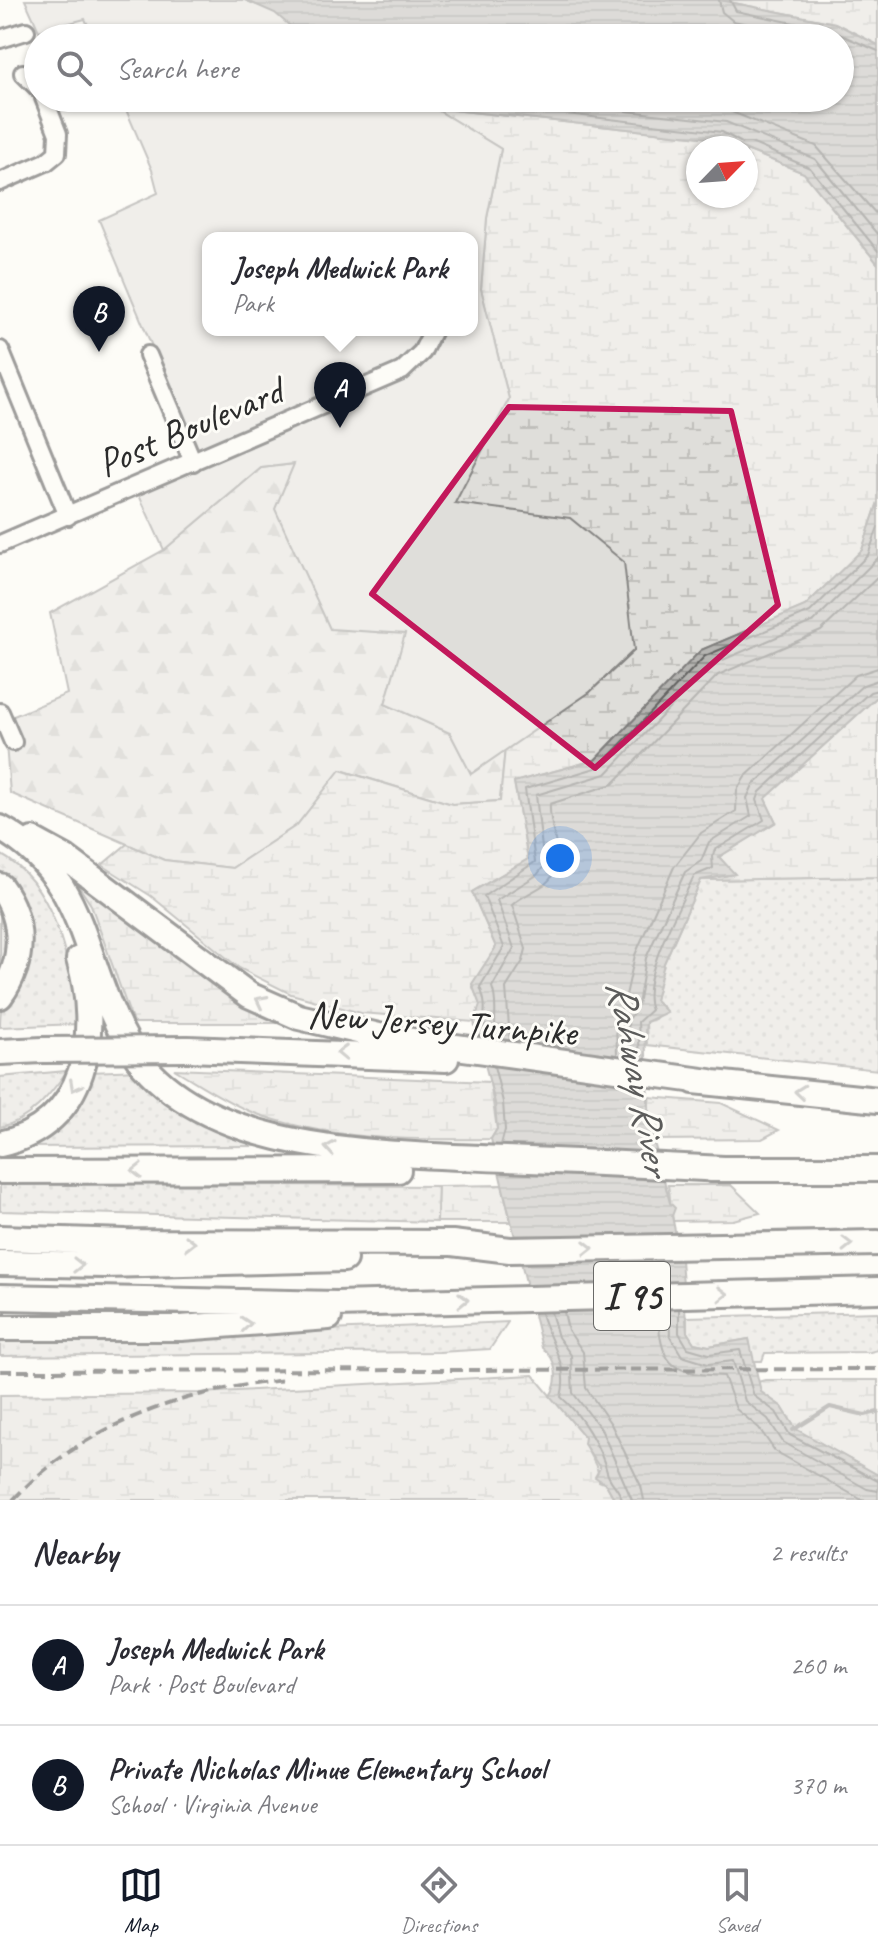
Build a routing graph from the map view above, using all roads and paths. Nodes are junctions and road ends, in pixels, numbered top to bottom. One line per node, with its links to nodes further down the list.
1 (24, 32): 2 (street)
2 (0, 39)
3 (49, 112): 4 (street)
4 (0, 182)
5 (430, 336): 8 (street, Post Boulevard)
6 (0, 350): 9 (street)
7 (148, 355): 8 (street)
8 (193, 462): 9 (street, Post Boulevard)
9 (68, 516): 10 (street, Post Boulevard)
10 (0, 544)
11 (0, 712): 12 (street)
12 (13, 742)
13 (0, 828): 17 (highway, one-way to 13); 21 (highway, one-way to 13)
14 (0, 846): 20 (highway, one-way to 20)
15 (0, 886): 16 (highway)
16 (0, 996)
17 (418, 1049): 18 (highway, New Jersey Turnpike, one-way to 18, bridge); 19 (highway, one-way to 17)
18 (0, 1052)
19 (878, 1100)
20 (0, 1144)
21 (437, 1162): 22 (highway); 23 (highway, one-way to 23)
22 (878, 1169)
23 (0, 1171)
24 (0, 1238): 26 (highway, I 95, one-way to 26)
25 (878, 1243): 26 (highway, I 95, one-way to 25)
26 (453, 1250): 27 (highway, one-way to 26)
27 (0, 1263)
28 (878, 1290): 30 (highway, I 95, one-way to 28)
29 (0, 1297): 30 (highway)
30 (340, 1310): 31 (highway, one-way to 30)
31 (0, 1328)

